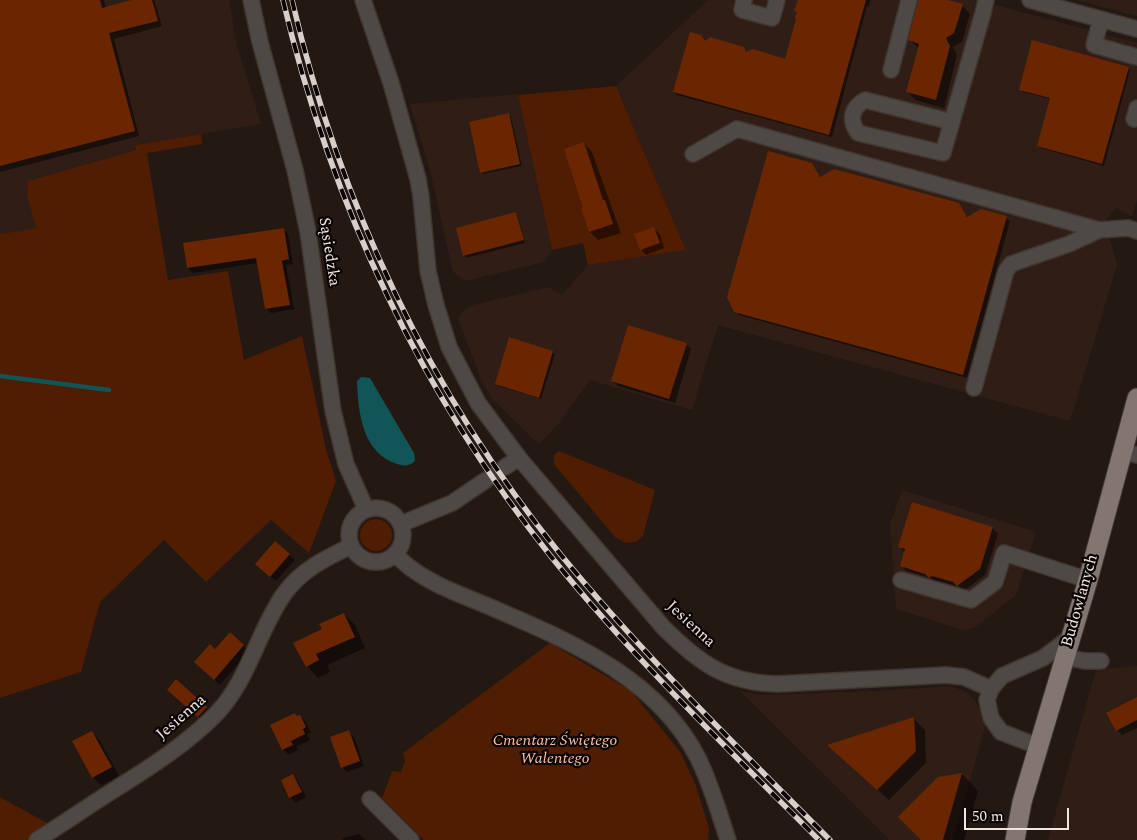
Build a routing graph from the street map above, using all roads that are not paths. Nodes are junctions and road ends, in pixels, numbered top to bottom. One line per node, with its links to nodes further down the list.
1 (251, 0): 22 (street, Sąsiedzka)
2 (363, 0): 19 (street)
3 (744, 0): 4 (street)
4 (777, 0)
5 (909, 0): 11 (street)
6 (986, 0): 12 (street)
7 (1030, 0): 8 (street)
8 (1101, 19): 9 (street); 10 (street)
9 (1137, 29)
10 (1137, 57)
11 (891, 70)
12 (952, 122): 12 (street)
13 (693, 154): 14 (street)
14 (1100, 230): 15 (street); 16 (street)
15 (1137, 231)
16 (974, 388)
17 (1137, 398): 18 (main road, Budowlanych)
18 (1130, 454): 27 (main road, Budowlanych)
19 (519, 458): 20 (street); 31 (street, Jesienna)
20 (506, 467)
21 (486, 480): 23 (street)
22 (366, 509): 23 (street); 24 (street)
23 (401, 524): 25 (street)
24 (351, 546): 25 (street); 35 (street, Jesienna)
25 (394, 554): 37 (street)
26 (901, 580): 27 (street)
27 (1088, 580): 28 (main road, Budowlanych)
28 (1071, 637): 29 (main road, Budowlanych); 31 (street)
29 (1065, 657): 30 (street); 32 (main road, Budowlanych)
30 (1101, 661)
31 (991, 689): 32 (street)
32 (1040, 747): 34 (main road, Budowlanych)
33 (370, 798): 36 (street)
34 (1022, 802): 38 (main road, Budowlanych); 39 (main road, Budowlanych)
35 (37, 840)
36 (411, 840)
37 (728, 840)
38 (1003, 840)
39 (1015, 840)

